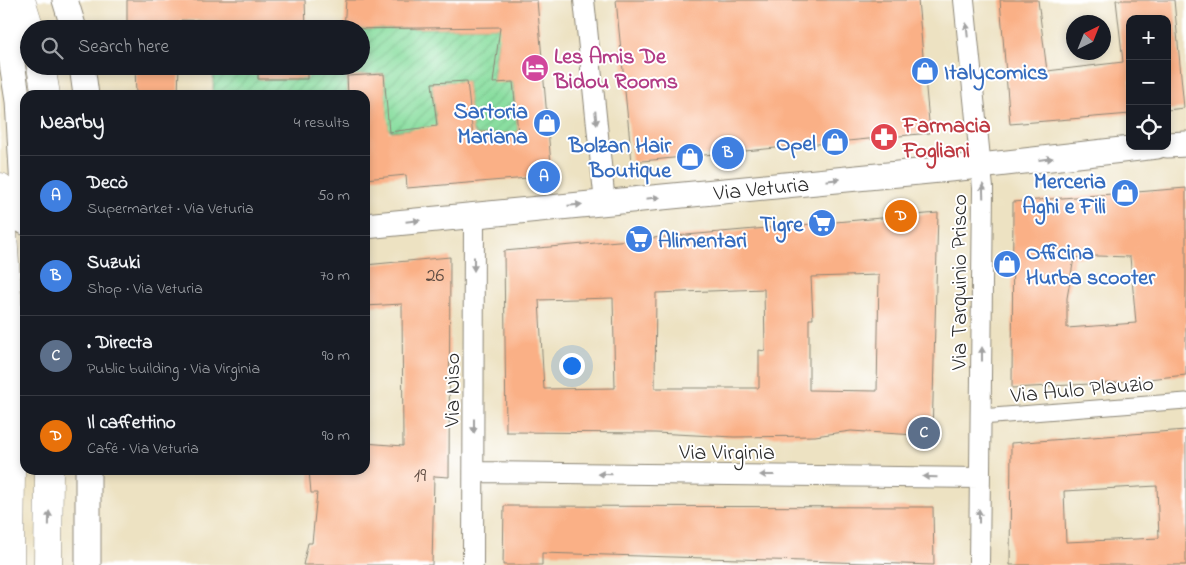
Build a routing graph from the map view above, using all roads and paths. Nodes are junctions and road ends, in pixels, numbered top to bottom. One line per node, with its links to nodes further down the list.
1 (2, 0): 12 (street)
2 (21, 0): 6 (main road)
3 (65, 0): 7 (street)
4 (584, 0): 18 (street, one-way to 18)
5 (964, 0): 16 (street, Via Tarquinio Prisco, one-way to 5)
6 (27, 20)
7 (71, 20)
8 (42, 75): 10 (main road)
9 (83, 75): 11 (street)
10 (45, 90)
11 (85, 90)
12 (20, 136)
13 (1186, 144): 14 (street)
14 (1171, 145)
15 (1126, 150): 16 (street, Via Veturia, one-way to 15)
16 (980, 166): 18 (street, Via Veturia, one-way to 16); 24 (street, Via Tarquinio Prisco, one-way to 16)
17 (0, 187): 22 (main road)
18 (605, 203): 19 (street, Via Veturia, one-way to 18)
19 (474, 215): 20 (street, Via Veturia, one-way to 19); 25 (street, Via Niso, one-way to 25)
20 (370, 225)
21 (20, 312): 22 (street)
22 (10, 332): 29 (main road)
23 (1186, 401): 24 (street, Via Aulo Plauzio)
24 (981, 417): 28 (street, Via Tarquinio Prisco)
25 (475, 472): 28 (street, Via Virginia, one-way to 25); 32 (street, Via Niso)
26 (49, 475): 30 (main road, one-way to 26)
27 (88, 475): 31 (street)
28 (978, 478): 33 (street, Via Tarquinio Prisco, one-way to 28)
29 (10, 565)
30 (48, 565)
31 (88, 565)
32 (474, 565)
33 (979, 565)

